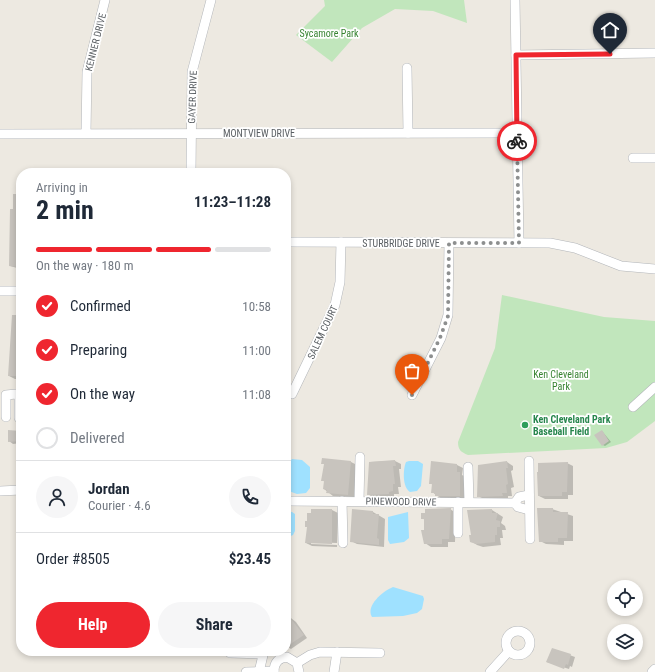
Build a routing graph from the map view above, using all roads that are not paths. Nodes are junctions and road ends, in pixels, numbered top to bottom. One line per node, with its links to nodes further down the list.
1 (105, 0): 7 (street, KENNER DRIVE)
2 (211, 0): 8 (street, GAYER DRIVE)
3 (515, 0): 5 (street)
4 (655, 53): 5 (street)
5 (516, 55): 10 (street)
6 (407, 68): 9 (street)
7 (86, 133): 8 (street, MONTVIEW DRIVE); 11 (street, MONTVIEW DRIVE)
8 (191, 133): 9 (street, MONTVIEW DRIVE); 14 (street, GAYER DRIVE)
9 (408, 133): 10 (street, MONTVIEW DRIVE)
10 (517, 133): 18 (street)
11 (0, 134)
12 (633, 158): 13 (street)
13 (655, 158)
14 (191, 168)
15 (291, 242): 16 (street, STURBRIDGE DRIVE)
16 (341, 242): 17 (street, STURBRIDGE DRIVE); 24 (street, SALEM COURT)
17 (449, 243): 18 (street, STURBRIDGE DRIVE); 25 (street)
18 (519, 243): 19 (street, STURBRIDGE DRIVE)
19 (655, 269)
20 (0, 291): 21 (street)
21 (16, 291)
22 (655, 387): 26 (street)
23 (16, 394): 27 (street)
24 (292, 394)
25 (412, 395)
26 (633, 407)
27 (3, 417): 28 (street)
28 (16, 418)
29 (360, 457): 37 (street)
30 (529, 461): 34 (street)
31 (468, 466): 39 (street)
32 (16, 490): 33 (street)
33 (0, 491)
34 (529, 495): 40 (street); 41 (street)
35 (291, 501): 36 (street, PINEWOOD DRIVE)
36 (342, 501): 37 (street, PINEWOOD DRIVE); 44 (street)
37 (359, 501): 38 (street, PINEWOOD DRIVE)
38 (458, 502): 39 (street, PINEWOOD DRIVE); 42 (street)
39 (468, 502): 40 (street, PINEWOOD DRIVE)
40 (515, 503): 41 (street, PINEWOOD DRIVE)
41 (529, 510): 43 (street)
42 (458, 533)
43 (530, 539)
44 (343, 543)
45 (509, 651): 55 (street)
46 (337, 652): 47 (street); 49 (street); 54 (street)
47 (380, 653)
48 (262, 656): 52 (street)
49 (298, 667): 53 (street)
50 (655, 669): 56 (street)
51 (246, 672): 52 (street)
52 (259, 672): 53 (street)
53 (274, 672)
54 (334, 672)
55 (490, 672)
56 (652, 672)

